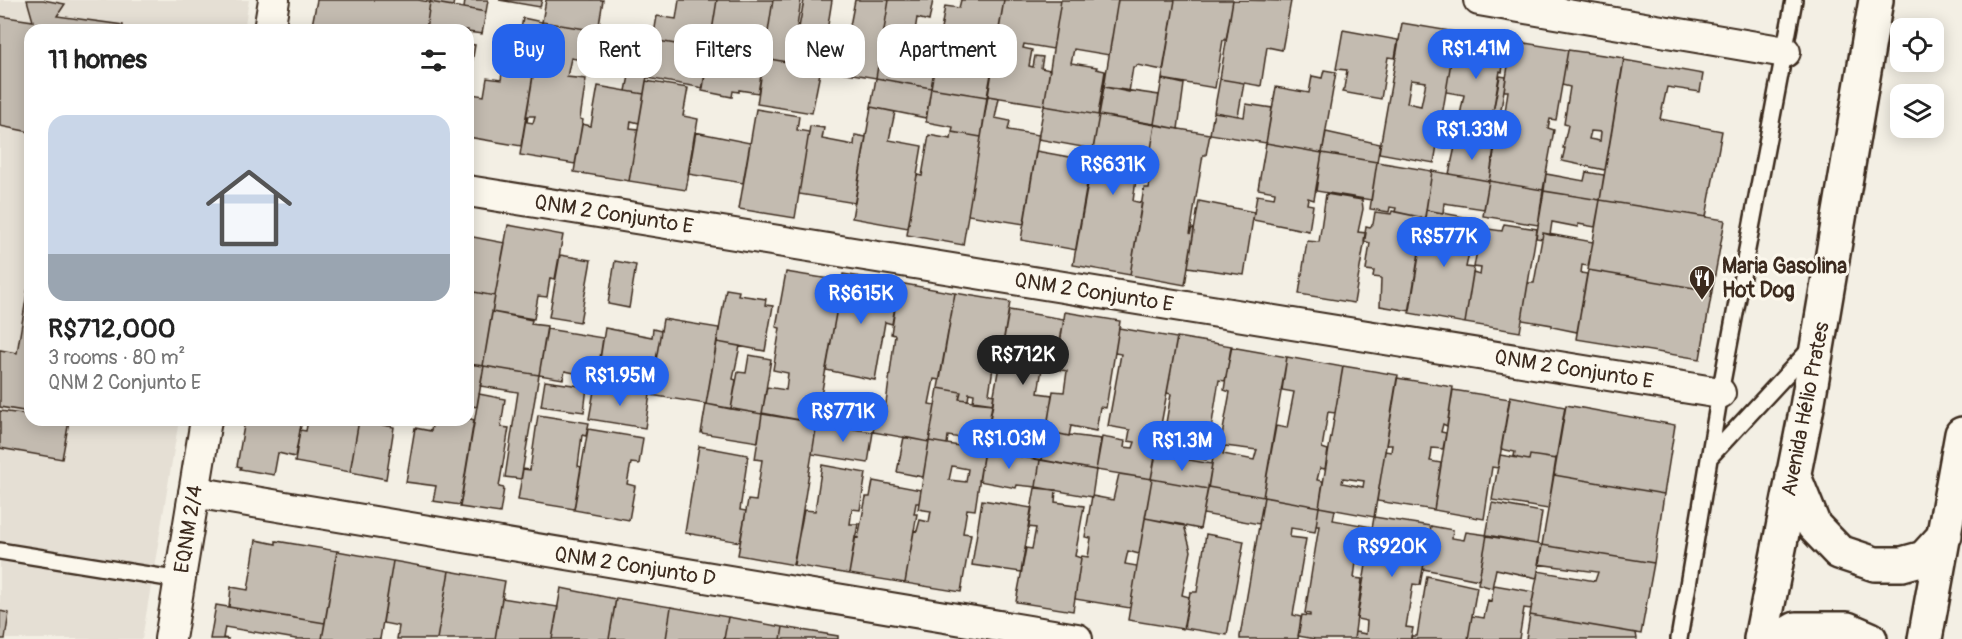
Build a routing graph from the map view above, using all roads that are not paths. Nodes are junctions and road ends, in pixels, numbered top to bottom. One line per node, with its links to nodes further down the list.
1 (274, 0): 5 (street)
2 (1479, 0): 6 (street)
3 (1794, 0): 6 (lane)
4 (1876, 0): 8 (main road, Avenida Hélio Prates)
5 (270, 24)
6 (1785, 52): 9 (lane)
7 (474, 191): 9 (street, QNM 2 Conjunto E)
8 (1819, 339): 12 (lane); 13 (main road, Avenida Hélio Prates)
9 (1720, 393): 12 (lane)
10 (205, 426): 14 (street, EQNM 2/4)
11 (1962, 434): 15 (main road)
12 (1709, 458): 20 (lane)
13 (1793, 474): 15 (main road); 21 (main road, Avenida Hélio Prates)
14 (194, 492): 17 (street, EQNM 2/4); 19 (street, QNM 2 Conjunto D)
15 (1945, 535): 24 (main road)
16 (0, 551): 17 (lane)
17 (180, 580): 18 (street, EQNM 2/4)
18 (170, 639)
19 (1077, 639)
20 (1679, 639)
21 (1761, 639)
22 (1779, 639): 23 (main road)
23 (1870, 639)
24 (1925, 639)

